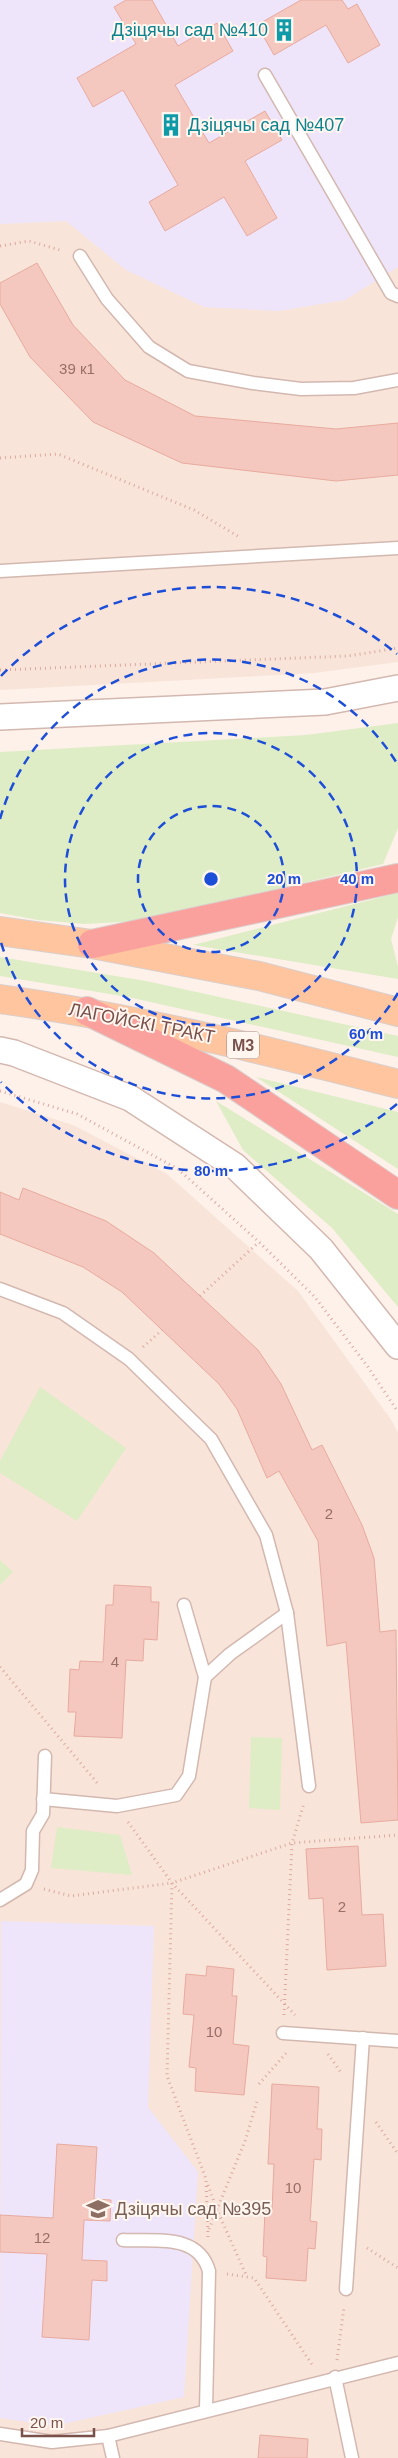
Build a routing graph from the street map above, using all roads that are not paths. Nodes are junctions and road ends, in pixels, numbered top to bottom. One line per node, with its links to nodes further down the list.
1 (264, 75): 3 (lane)
2 (80, 256): 4 (lane)
3 (398, 296)
4 (398, 380)
5 (398, 548): 6 (lane)
6 (0, 571)
7 (398, 688): 8 (street)
8 (0, 717)
9 (398, 878): 11 (highway)
10 (0, 931): 11 (main road)
11 (92, 944): 14 (main road)
12 (0, 999): 13 (main road, ЛАГОЙСКІ ТРАКТ / М3)
13 (87, 1011): 16 (main road, ЛАГОЙСКІ ТРАКТ / М3); 17 (highway)
14 (398, 1012)
15 (0, 1050): 19 (street)
16 (398, 1084)
17 (398, 1195)
18 (0, 1289): 21 (lane)
19 (398, 1346)
20 (184, 1605): 22 (lane)
21 (287, 1613): 22 (lane); 24 (lane)
22 (205, 1677): 25 (lane)
23 (45, 1756): 25 (lane)
24 (309, 1786)
25 (43, 1799): 26 (lane)
26 (0, 1900)
27 (283, 2033): 28 (lane)
28 (362, 2038): 29 (lane); 31 (lane)
29 (398, 2041)
30 (123, 2240): 34 (lane)
31 (346, 2289)
32 (398, 2363): 33 (lane)
33 (329, 2379): 34 (lane); 38 (lane)
34 (206, 2410): 36 (lane)
35 (0, 2434): 36 (lane)
36 (108, 2436): 37 (lane)
37 (113, 2458)
38 (352, 2458)

